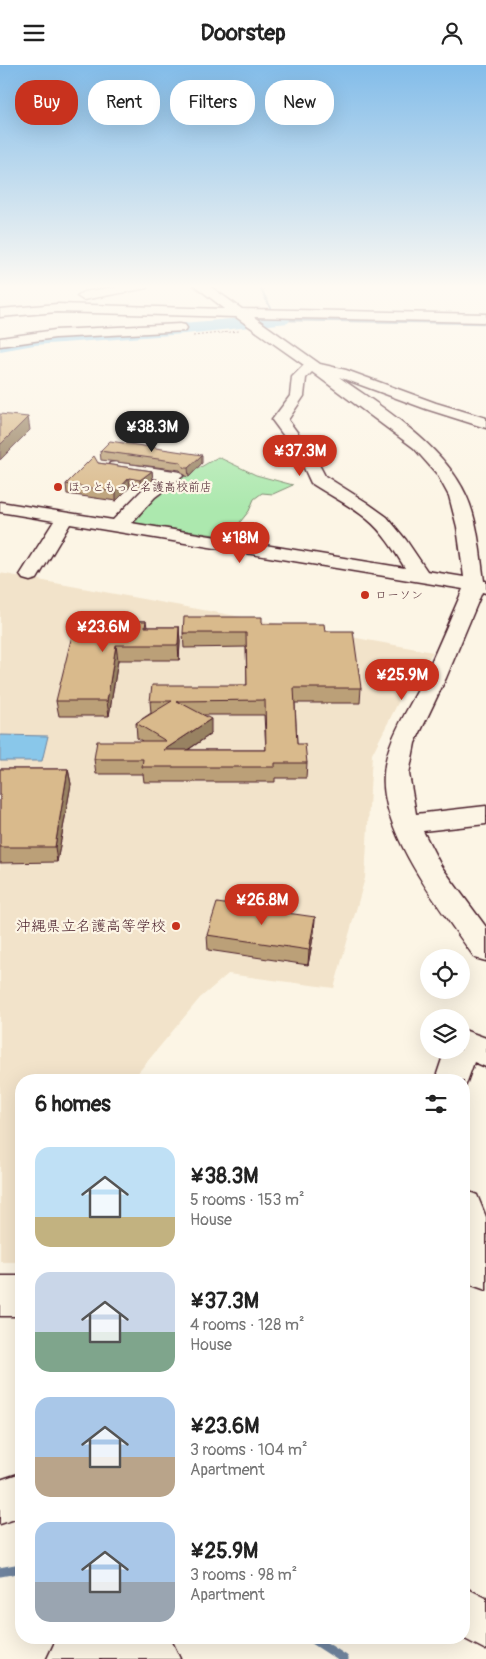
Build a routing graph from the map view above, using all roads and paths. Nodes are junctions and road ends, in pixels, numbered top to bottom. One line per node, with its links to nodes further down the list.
1 (303, 359): 2 (street)
2 (314, 367): 3 (street); 9 (street); 10 (street)
3 (486, 423)
4 (105, 466): 7 (street)
5 (0, 507): 6 (street)
6 (65, 518): 7 (street); 8 (street)
7 (118, 526): 9 (street)
8 (30, 575)
9 (420, 576): 10 (street)
10 (480, 586): 12 (street)
11 (486, 815): 12 (street)
12 (406, 824): 13 (street)
13 (486, 949)
14 (470, 1045): 15 (street)
15 (486, 1053)
16 (458, 1059): 17 (street)
17 (454, 1074)
18 (470, 1224): 19 (street)
19 (486, 1271)
20 (0, 1295): 21 (street)
21 (15, 1296)
22 (15, 1497): 23 (street)
23 (0, 1502)
24 (470, 1615): 25 (street)
25 (486, 1625)
26 (72, 1659): 27 (street)
27 (155, 1659)

